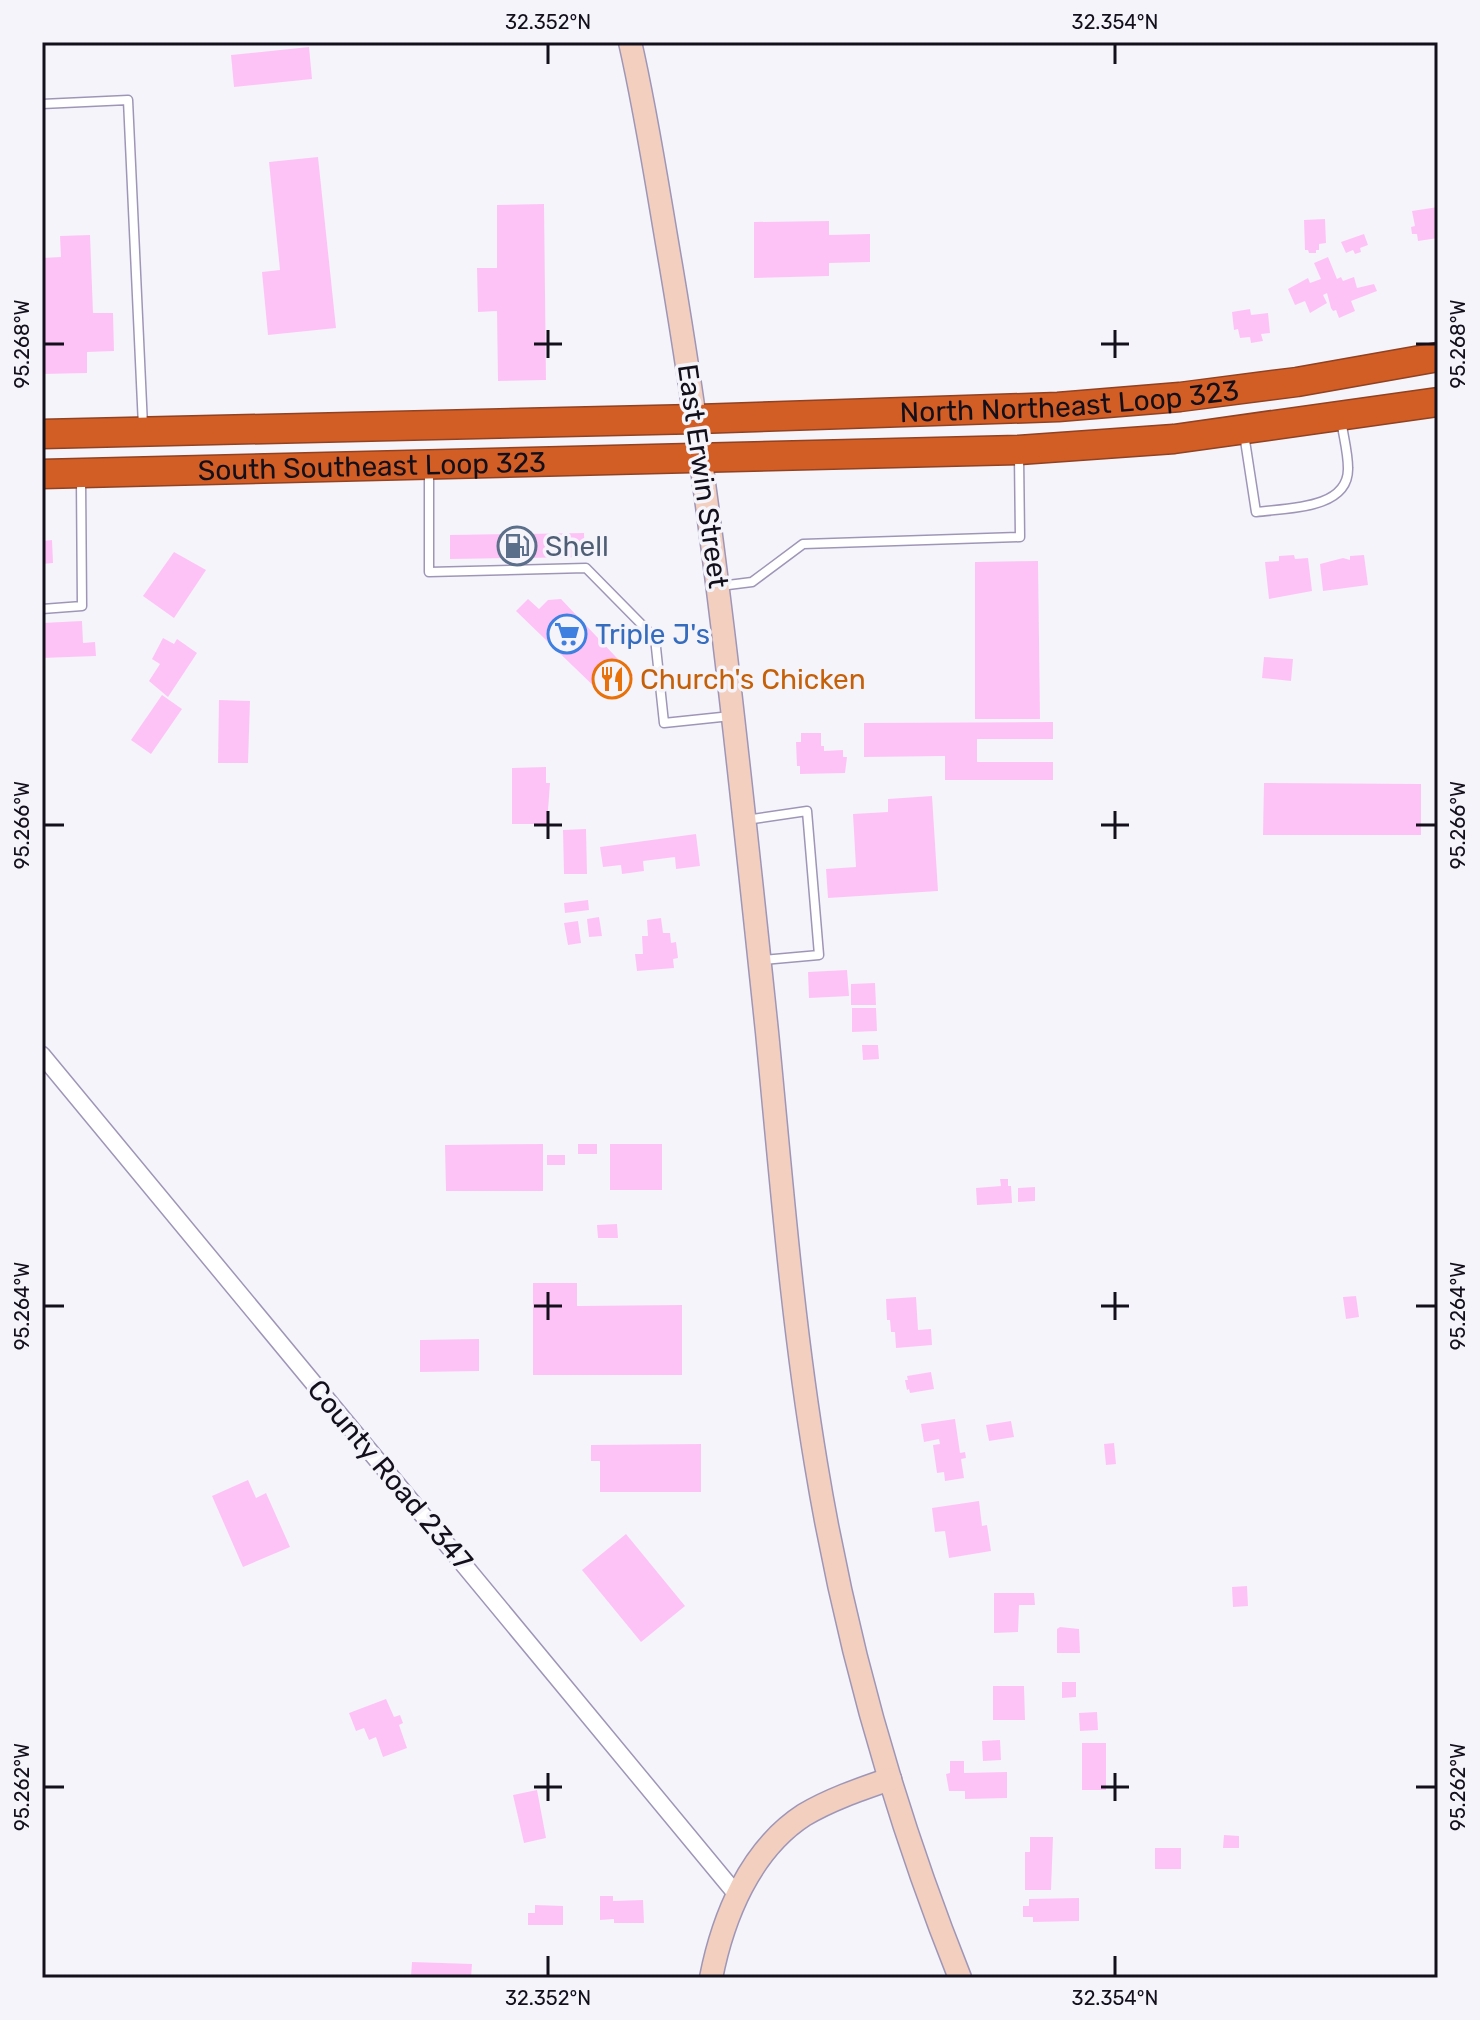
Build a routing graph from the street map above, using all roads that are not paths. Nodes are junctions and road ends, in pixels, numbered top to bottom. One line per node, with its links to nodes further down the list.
1 (630, 42): 6 (main road, East Erwin Street)
2 (42, 104): 8 (lane)
3 (1438, 357): 6 (highway, North Northeast Loop 323)
4 (1438, 402): 5 (highway, North Northeast Loop 323)
5 (1341, 417): 7 (highway, North Northeast Loop 323); 7 (lane)
6 (697, 419): 8 (highway, South Southeast Loop 323); 11 (main road, East Erwin Street)
7 (1243, 429): 10 (highway, North Northeast Loop 323)
8 (143, 431): 9 (highway, South Southeast Loop 323)
9 (42, 434)
10 (1019, 450): 11 (highway, North Northeast Loop 323); 15 (lane)
11 (703, 459): 12 (highway, South Southeast Loop 323); 15 (main road, East Erwin Street)
12 (429, 466): 13 (highway, South Southeast Loop 323); 17 (lane)
13 (81, 473): 14 (highway, South Southeast Loop 323); 16 (lane)
14 (42, 474)
15 (719, 587): 17 (main road, East Erwin Street)
16 (42, 609)
17 (735, 715): 18 (main road, East Erwin Street)
18 (745, 820): 19 (main road, East Erwin Street); 19 (lane)
19 (759, 961): 21 (main road, East Erwin Street)
20 (42, 1055): 22 (street, County Road 2347)
21 (890, 1779): 22 (main road); 24 (main road, East Erwin Street)
22 (737, 1895): 23 (main road)
23 (711, 1978)
24 (960, 1978)

